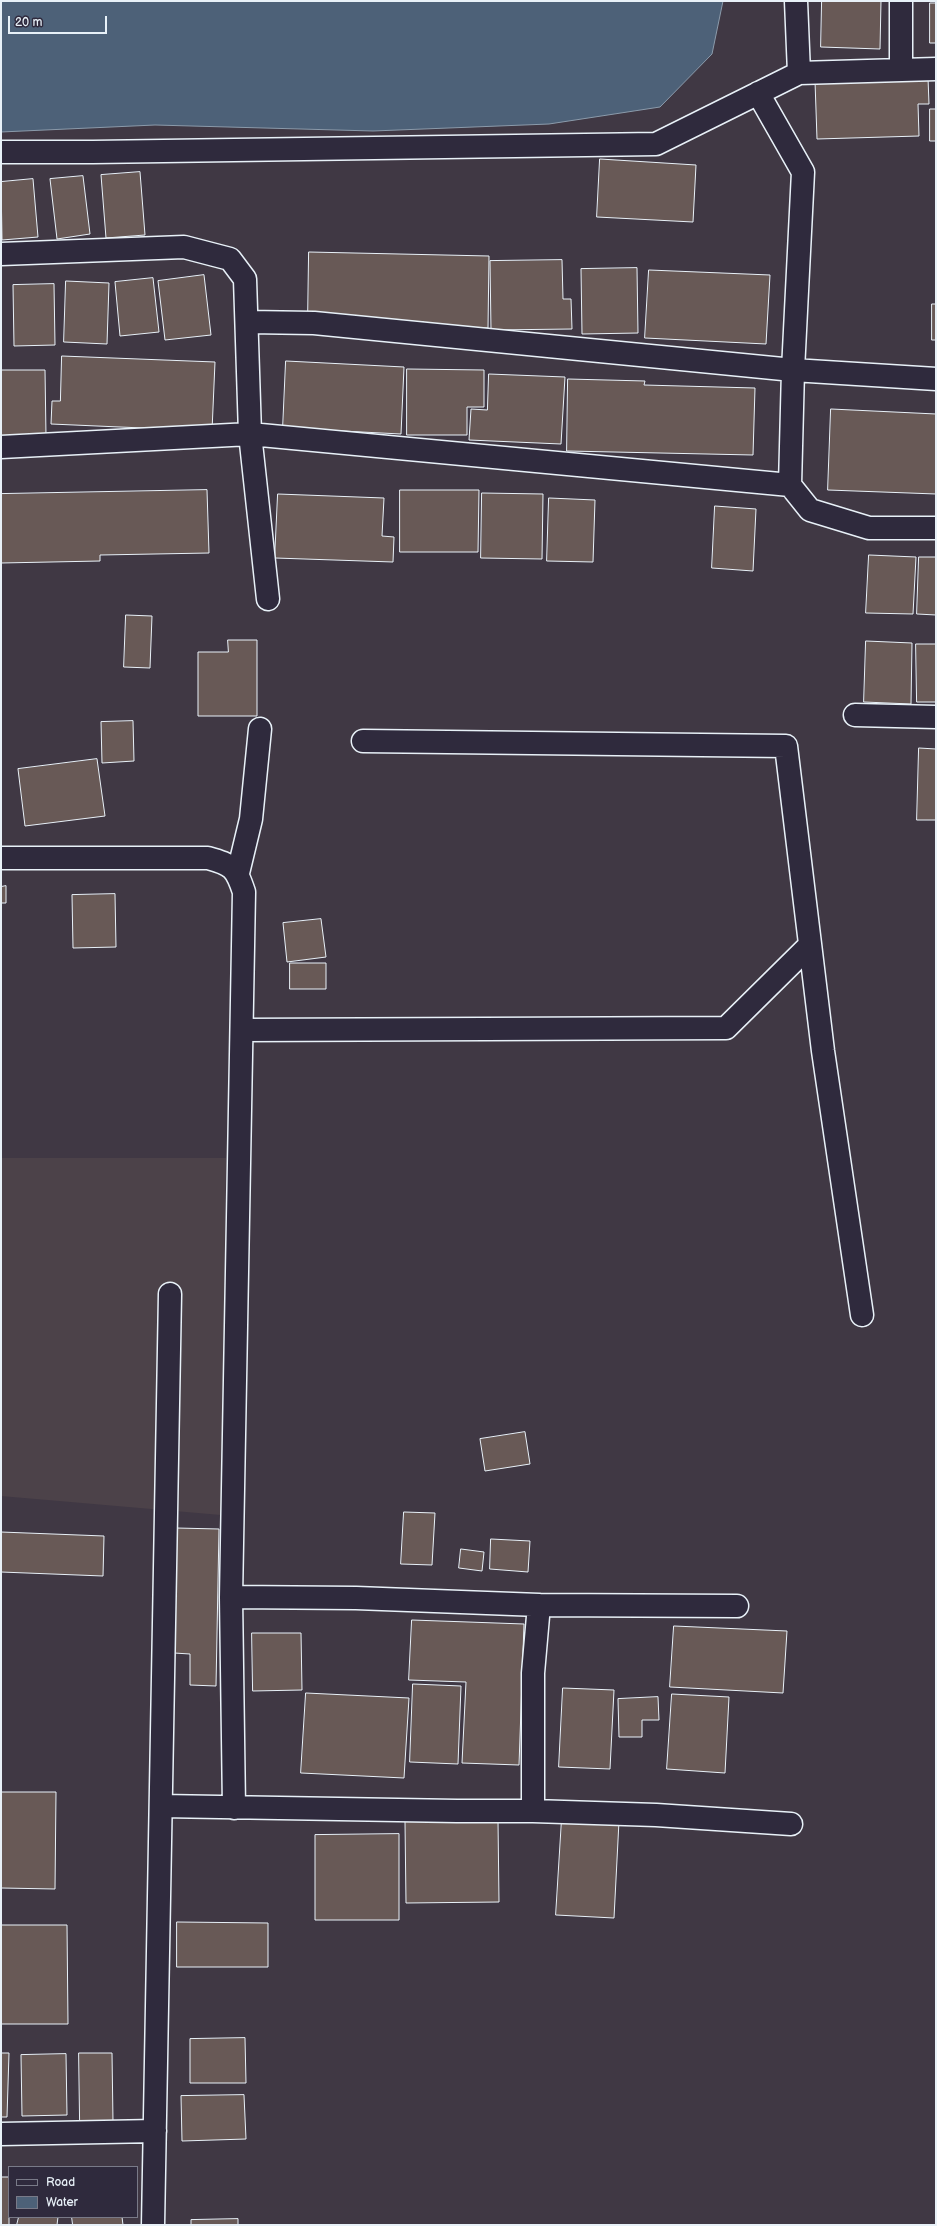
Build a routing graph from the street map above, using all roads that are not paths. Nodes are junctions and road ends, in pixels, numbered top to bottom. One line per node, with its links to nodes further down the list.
1 (796, 1): 5 (street)
2 (901, 1): 4 (street)
3 (936, 69): 4 (street)
4 (901, 70): 5 (street)
5 (799, 73): 6 (street)
6 (758, 93): 7 (street); 10 (street)
7 (1, 152)
8 (1, 254): 9 (street)
9 (248, 322): 10 (street); 12 (street)
10 (793, 370): 11 (street); 14 (street)
11 (936, 378)
12 (250, 434): 13 (street); 14 (street); 16 (street)
13 (1, 447)
14 (790, 485): 15 (street)
15 (936, 528)
16 (268, 599)
17 (856, 715): 18 (street)
18 (936, 717)
19 (260, 729): 22 (street)
20 (363, 741): 23 (street)
21 (1, 858): 22 (street)
22 (238, 873): 24 (street)
23 (810, 945): 24 (street); 26 (street)
24 (243, 1030): 27 (street)
25 (170, 1294): 30 (street)
26 (862, 1315)
27 (231, 1596): 28 (street); 31 (street)
28 (539, 1605): 29 (street); 32 (street)
29 (737, 1606)
30 (161, 1806): 31 (street); 34 (street)
31 (234, 1808): 32 (street)
32 (533, 1811): 33 (street)
33 (791, 1824)
34 (154, 2131): 35 (street); 36 (street)
35 (1, 2134)
36 (153, 2225)

